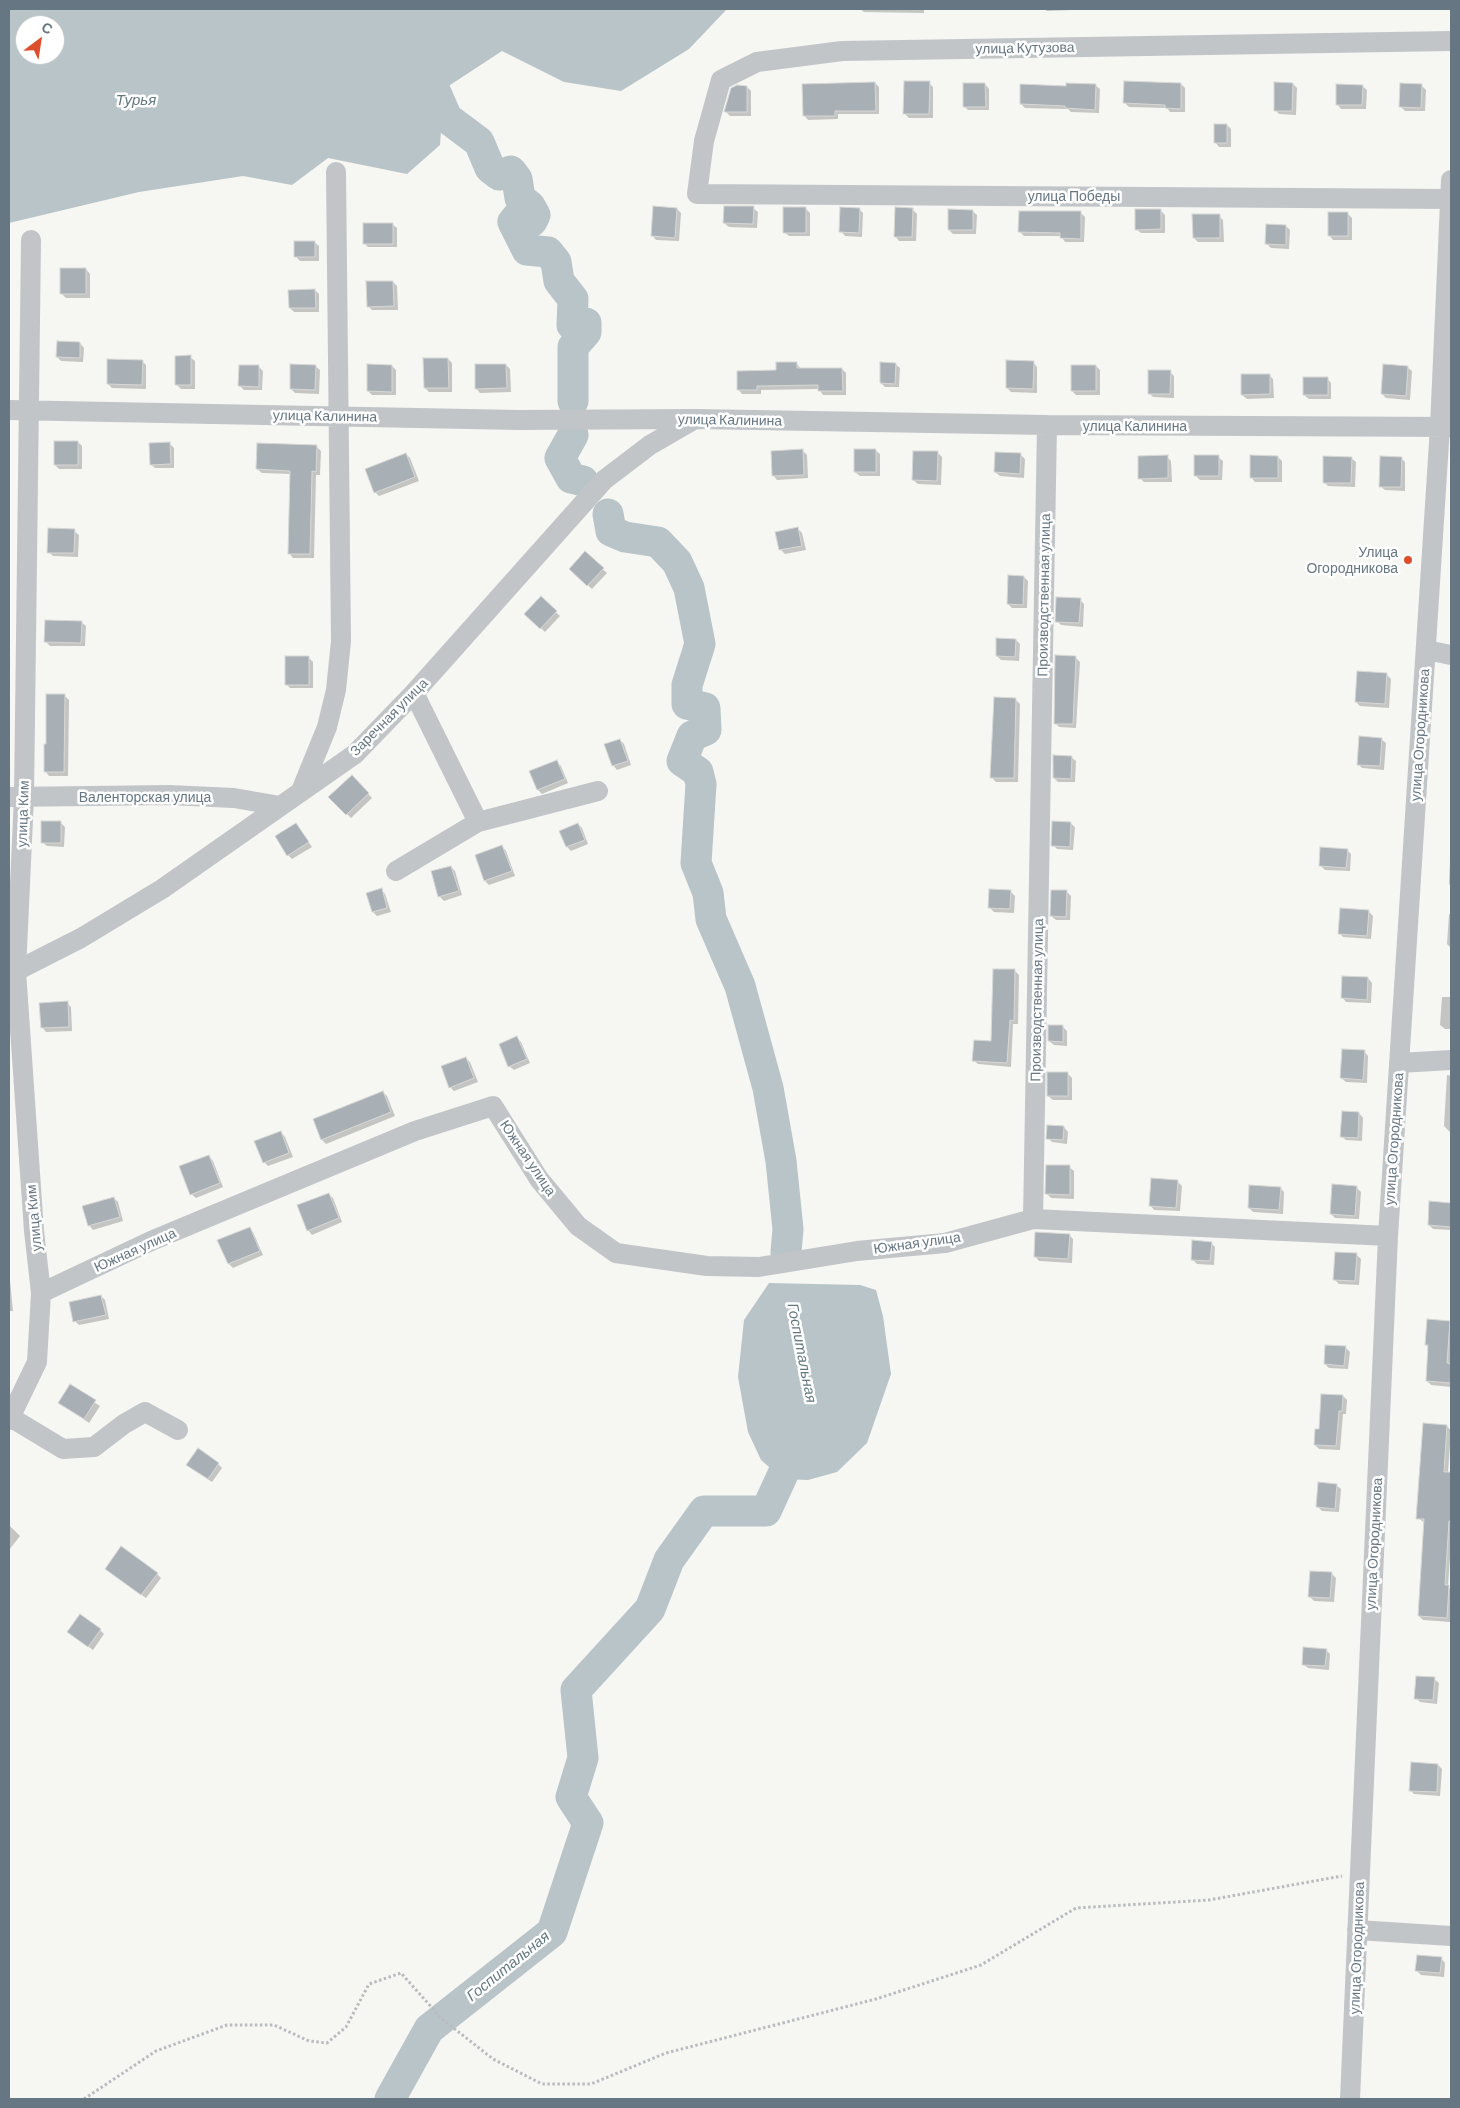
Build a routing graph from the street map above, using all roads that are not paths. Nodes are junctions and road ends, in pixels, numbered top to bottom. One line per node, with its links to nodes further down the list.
1 (1451, 41): 4 (street, улица Кутузова)
2 (336, 172): 8 (street)
3 (1451, 189): 4 (street, улица Победы); 11 (street, улица Огородникова)
4 (697, 194)
5 (31, 240): 7 (street, улица Ким)
6 (9, 410): 7 (street, улица Калинина)
7 (30, 410): 8 (street, улица Калинина); 17 (street, улица Ким)
8 (338, 416): 9 (street, улица Калинина); 15 (street)
9 (695, 419): 10 (street, улица Калинина); 14 (street, Заречная улица)
10 (1046, 425): 11 (street, улица Калинина); 24 (street, Производственная улица)
11 (1446, 427): 12 (street, улица Огородникова)
12 (1426, 650): 13 (street); 23 (street, улица Огородникова)
13 (1451, 654)
14 (414, 693): 15 (street, Заречная улица); 19 (street)
15 (301, 791): 18 (street, Заречная улица)
16 (598, 791): 19 (street)
17 (16, 797): 18 (street, Валенторская улица); 21 (street, улица Ким)
18 (280, 806): 21 (street, Заречная улица)
19 (478, 822): 20 (street)
20 (396, 871)
21 (12, 972): 26 (street, улица Ким)
22 (1451, 1060): 23 (street)
23 (1399, 1063): 25 (street, улица Огородникова)
24 (1033, 1219): 25 (street); 26 (street, Южная улица)
25 (1388, 1236): 29 (street, улица Огородникова)
26 (41, 1293): 27 (street, улица Ким)
27 (9, 1418): 28 (street)
28 (178, 1430)
29 (1357, 1930): 30 (street); 31 (street, улица Огородникова)
30 (1451, 1936)
31 (1350, 2099)

